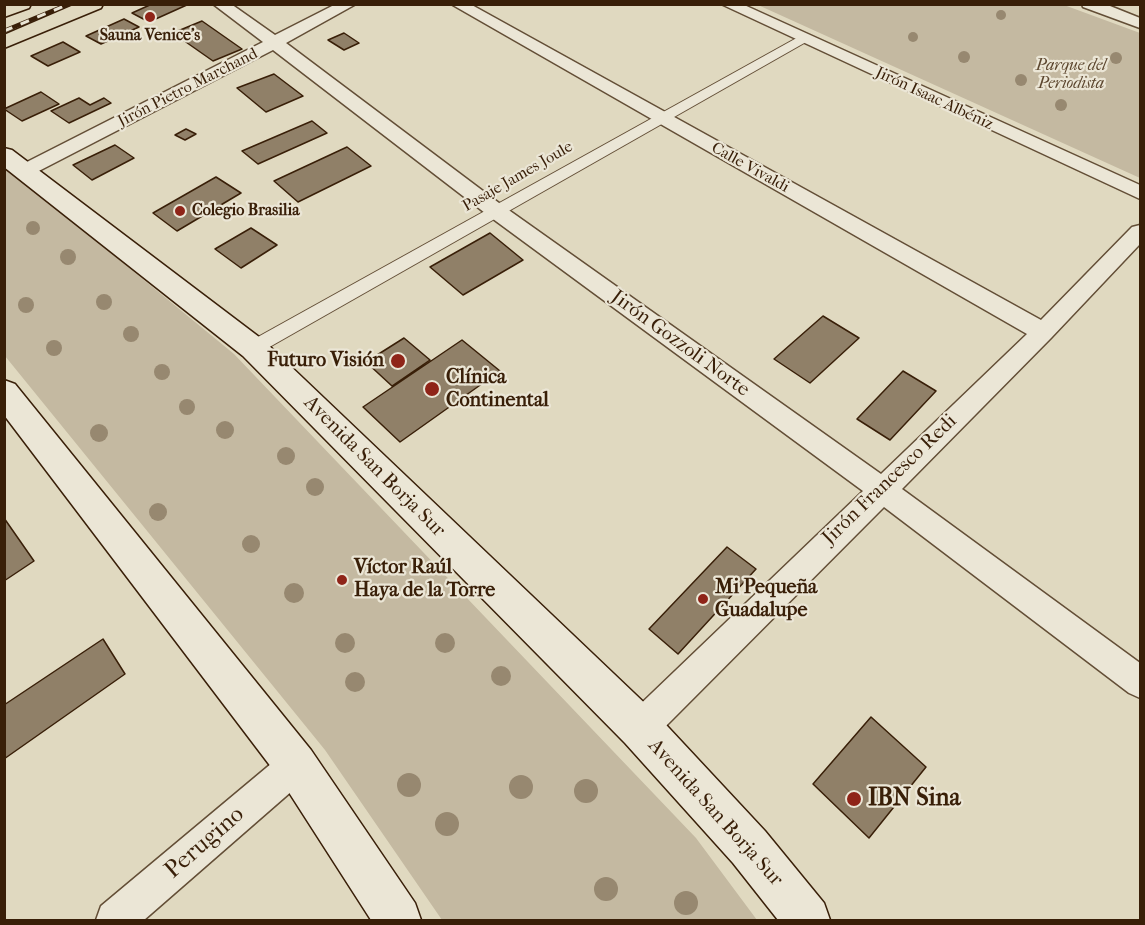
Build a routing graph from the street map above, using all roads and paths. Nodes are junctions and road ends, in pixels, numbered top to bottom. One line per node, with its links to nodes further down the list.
1 (22, 4): 8 (main road)
2 (94, 4): 11 (main road)
3 (220, 4): 12 (street, Jirón Gozzoli Norte)
4 (349, 4): 12 (street, Jirón Pietro Marchand)
5 (458, 4): 13 (street, Calle Vivaldi)
6 (728, 4): 10 (street, Jirón Isaac Albéniz)
7 (1089, 4): 9 (street)
8 (4, 11)
9 (1140, 23)
10 (802, 39): 13 (street, Pasaje James Joule); 15 (street, Jirón Isaac Albéniz)
11 (4, 42)
12 (275, 43): 14 (street, Jirón Pietro Marchand); 16 (street, Jirón Gozzoli Norte)
13 (659, 117): 16 (street, Pasaje James Joule); 18 (street, Calle Vivaldi)
14 (15, 162): 19 (main road, Avenida San Borja Sur)
15 (1140, 194)
16 (496, 211): 19 (street, Pasaje James Joule); 21 (street, Jirón Gozzoli Norte)
17 (1139, 236): 18 (street, Jirón Francesco Redi)
18 (1043, 332): 21 (street, Jirón Francesco Redi)
19 (253, 348): 23 (main road, Avenida San Borja Sur)
20 (4, 392): 24 (main road)
21 (881, 489): 22 (street, Jirón Gozzoli Norte); 23 (street, Jirón Francesco Redi)
22 (1140, 682)
23 (640, 728): 27 (main road, Avenida San Borja Sur)
24 (296, 765): 25 (street, Perugino); 26 (main road)
25 (115, 921)
26 (398, 921)
27 (807, 921)

